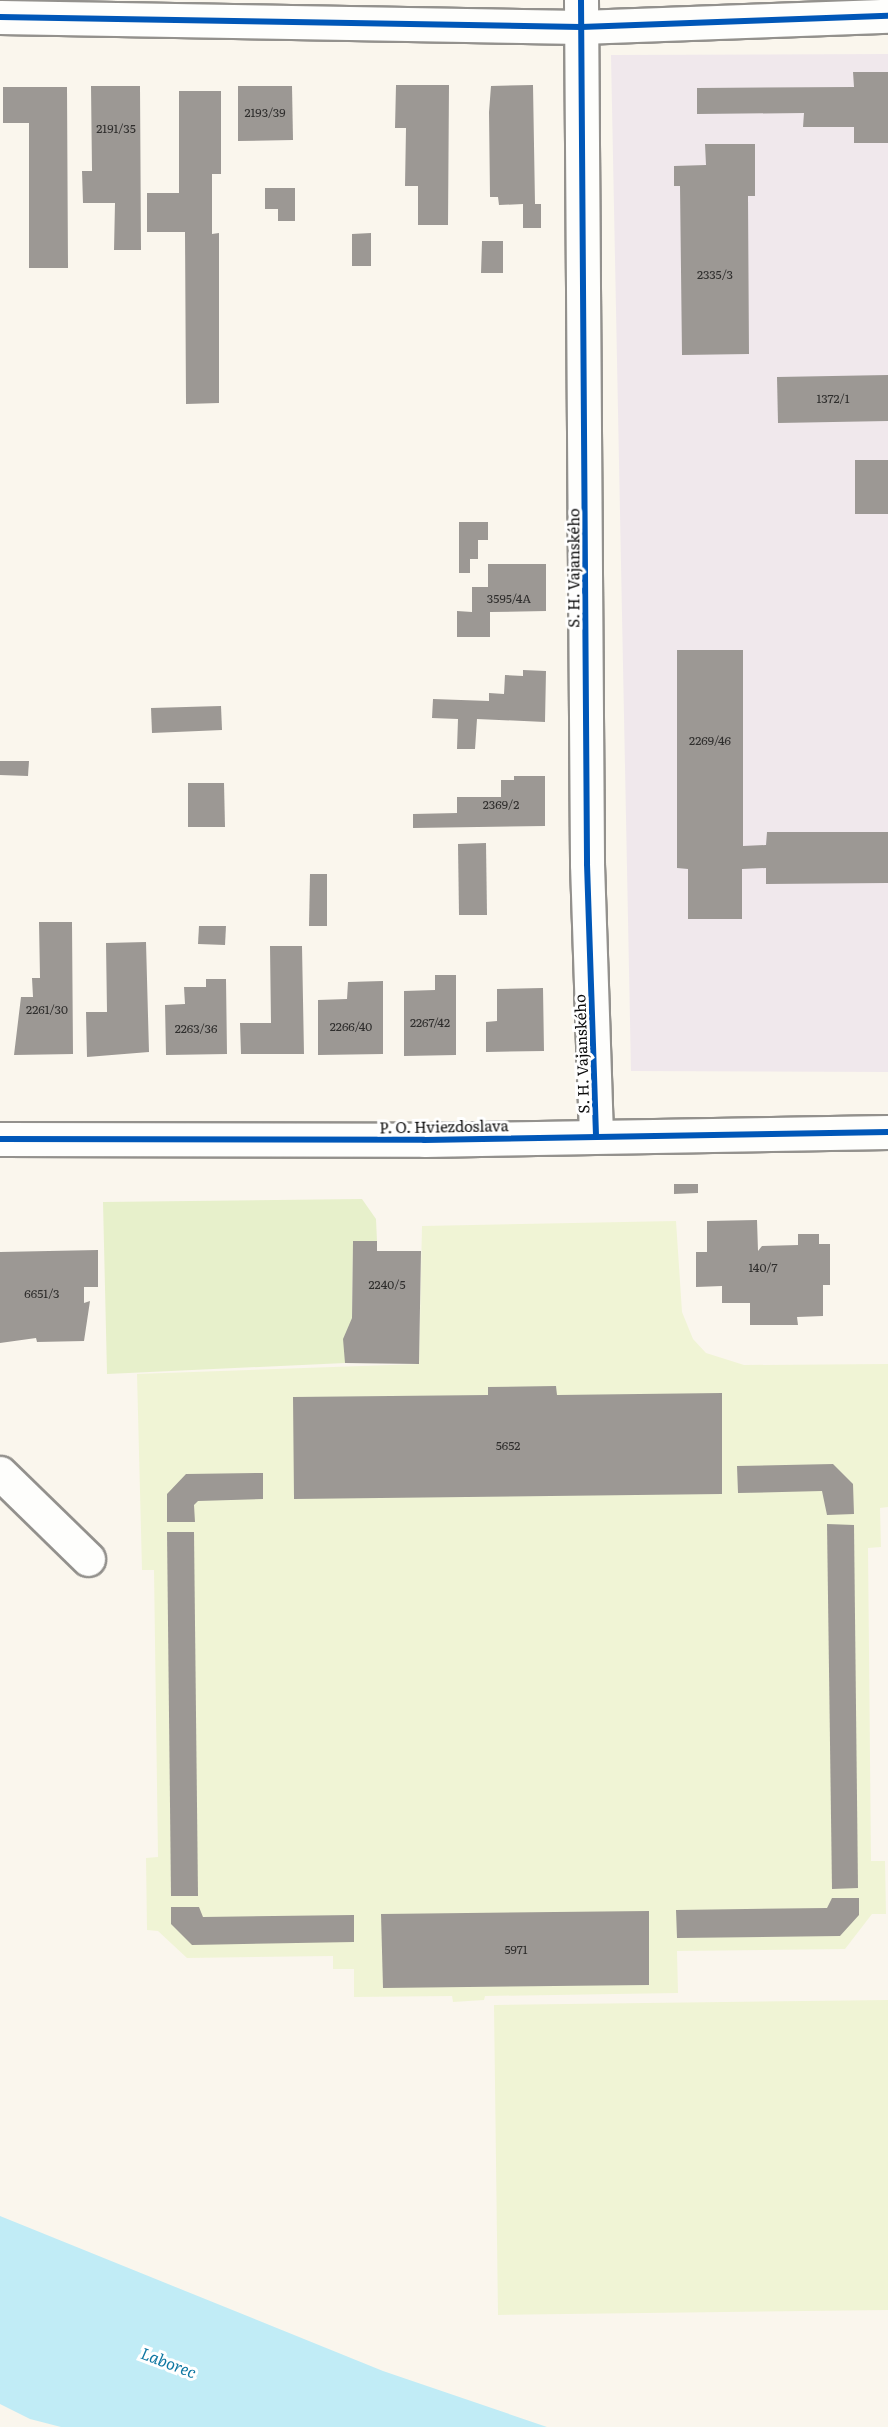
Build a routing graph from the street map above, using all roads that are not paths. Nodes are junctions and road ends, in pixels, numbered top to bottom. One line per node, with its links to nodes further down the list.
1 (581, 13): 2 (street); 3 (street); 5 (street, S. H. Vajanského)
2 (888, 16)
3 (0, 17)
4 (888, 1132): 5 (street, P. O. Hviezdoslava)
5 (596, 1135): 6 (street, P. O. Hviezdoslava)
6 (0, 1139)
7 (0, 1473): 8 (street)
8 (88, 1559)

